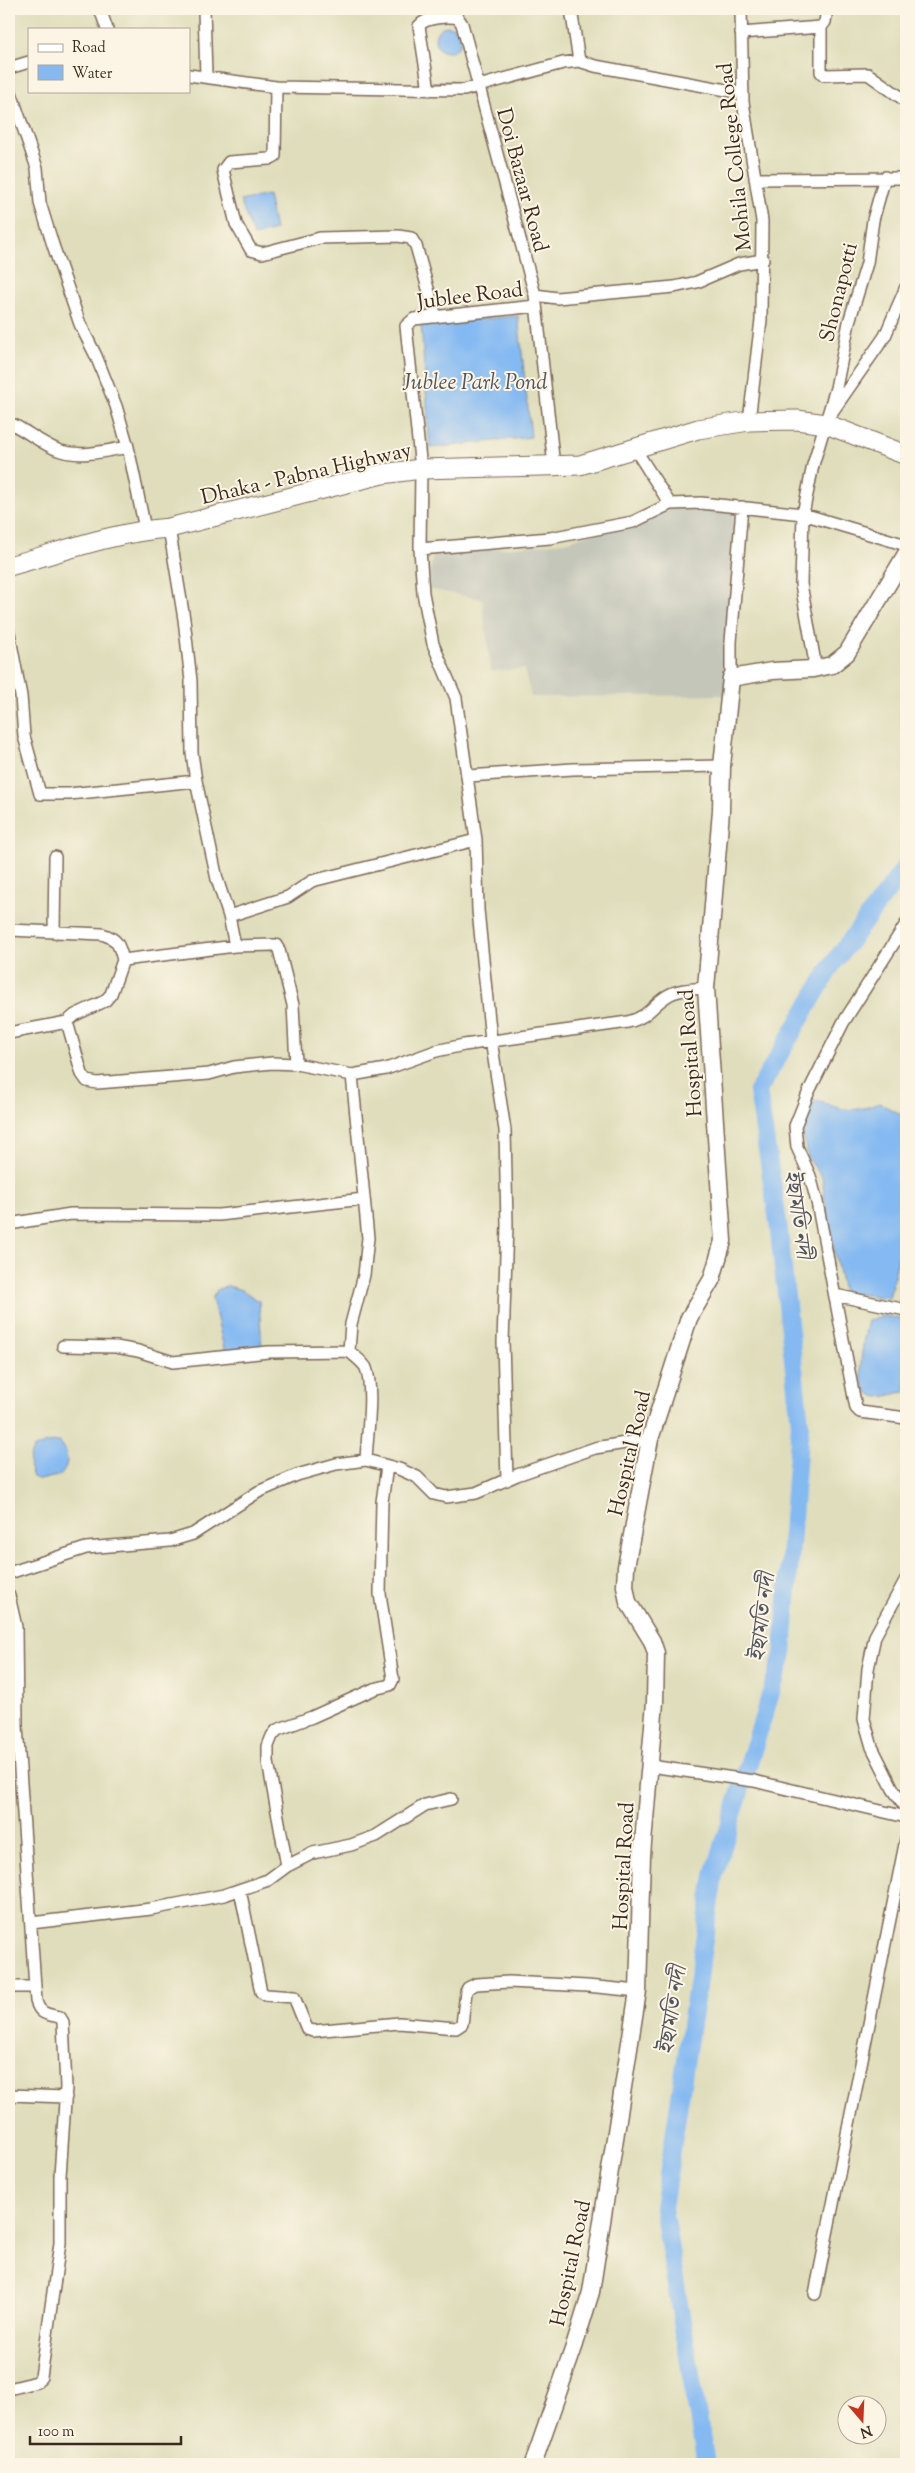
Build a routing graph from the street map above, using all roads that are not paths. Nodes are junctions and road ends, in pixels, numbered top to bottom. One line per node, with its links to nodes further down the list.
1 (100, 9): 7 (street)
2 (204, 9): 13 (street)
3 (571, 9): 9 (street)
4 (740, 9): 8 (street, Mohila College Road)
5 (827, 9): 6 (street)
6 (820, 27): 8 (street); 19 (street)
7 (107, 28)
8 (741, 33): 18 (street, Mohila College Road)
9 (579, 61): 16 (street); 18 (street)
10 (28, 62): 11 (street)
11 (9, 68)
12 (190, 75): 13 (street)
13 (206, 76): 15 (street)
14 (9, 87): 31 (street)
15 (276, 87): 17 (street); 27 (street)
16 (478, 87): 17 (street); 17 (street, Doi Bazaar Road); 24 (street, Doi Bazaar Road)
17 (429, 90)
18 (744, 93): 22 (street, Mohila College Road)
19 (906, 101)
20 (885, 176): 21 (street); 22 (street); 29 (street, Shonapotti)
21 (906, 178)
22 (755, 179): 23 (street, Mohila College Road)
23 (763, 260): 26 (street, Jublee Road); 28 (street, Mohila College Road)
24 (531, 283): 26 (street, Jublee Road)
25 (906, 287): 29 (street)
26 (535, 301): 27 (street, Jublee Road); 34 (street, Jublee Road)
27 (436, 317): 35 (street, Jublee Road)
28 (750, 421): 29 (main road, Dhaka - Pabna Highway); 32 (main road, Dhaka - Pabna Highway)
29 (827, 421): 33 (main road, Dhaka - Pabna Highway); 38 (street)
30 (9, 426): 31 (street)
31 (128, 448): 40 (street)
32 (634, 449): 34 (main road, Dhaka - Pabna Highway); 36 (street)
33 (906, 455)
34 (554, 466): 35 (main road, Dhaka - Pabna Highway)
35 (421, 469): 39 (main road, Dhaka - Pabna Highway); 42 (street)
36 (670, 504): 37 (street); 42 (street)
37 (742, 507): 38 (street); 47 (street)
38 (804, 514): 41 (street); 46 (street)
39 (169, 528): 40 (main road, Dhaka - Pabna Highway); 50 (street)
40 (145, 529): 44 (main road, Dhaka - Pabna Highway)
41 (906, 544)
42 (420, 549): 49 (street)
43 (906, 554): 46 (main road)
44 (9, 566)
45 (9, 633): 50 (street)
46 (813, 669): 47 (main road)
47 (731, 678): 48 (main road, Hospital Road)
48 (722, 766): 49 (street); 59 (main road, Hospital Road)
49 (468, 776): 51 (street)
50 (196, 781): 53 (street)
51 (476, 840): 53 (street); 62 (street)
52 (55, 857): 56 (street)
53 (229, 916): 57 (street)
54 (906, 924): 67 (street)
55 (9, 930): 56 (street)
56 (54, 933): 58 (street)
57 (235, 946): 58 (street); 63 (street)
58 (123, 960): 60 (street)
59 (706, 988): 62 (street); 72 (main road, Hospital Road)
60 (67, 1022): 61 (street); 63 (street)
61 (9, 1033)
62 (491, 1040): 64 (street); 75 (street)
63 (296, 1064): 64 (street)
64 (352, 1075): 65 (street)
65 (364, 1199): 66 (street); 70 (street)
66 (9, 1224)
67 (835, 1295): 68 (street); 71 (street)
68 (906, 1310)
69 (63, 1346): 70 (street)
70 (349, 1351): 73 (street)
71 (906, 1418)
72 (650, 1439): 75 (street); 79 (main road, Hospital Road)
73 (366, 1460): 74 (street); 76 (street)
74 (387, 1466): 75 (street); 84 (street)
75 (507, 1480)
76 (9, 1573)
77 (906, 1579): 81 (street)
78 (9, 1596): 86 (street)
79 (650, 1766): 82 (street); 89 (main road, Hospital Road)
80 (451, 1799): 84 (street)
81 (906, 1808)
82 (906, 1817)
83 (906, 1839): 92 (street)
84 (287, 1866): 85 (street)
85 (240, 1890): 86 (street); 89 (street)
86 (31, 1923): 88 (street)
87 (9, 1987): 88 (street)
88 (35, 1987): 91 (street)
89 (638, 1991): 94 (main road, Hospital Road)
90 (9, 2095): 91 (street)
91 (66, 2097): 93 (street)
92 (815, 2294)
93 (9, 2389)
94 (533, 2464)

